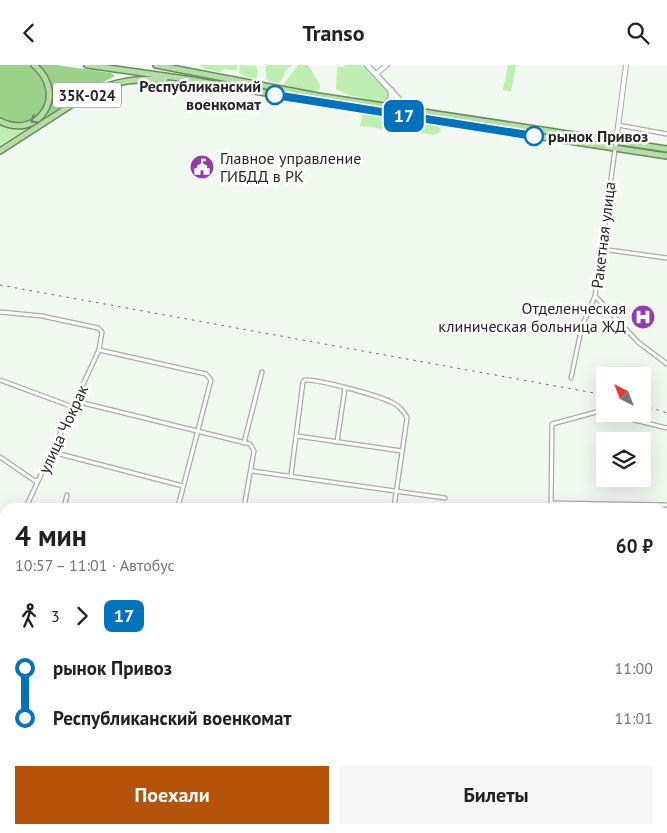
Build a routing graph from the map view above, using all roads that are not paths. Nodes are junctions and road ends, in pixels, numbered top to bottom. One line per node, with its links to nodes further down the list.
1 (34, 65): 14 (main road, 35К-024, one-way to 14)
2 (88, 65): 8 (main road)
3 (156, 65): 9 (main road)
4 (368, 65): 7 (main road)
5 (387, 65): 7 (street)
6 (626, 65): 15 (street)
7 (376, 75): 10 (main road)
8 (186, 79): 11 (main road); 19 (main road, 35К-024)
9 (261, 85): 11 (street); 12 (main road)
10 (391, 89): 12 (main road); 13 (main road)
11 (260, 93): 17 (main road)
12 (385, 106): 13 (main road)
13 (408, 109): 17 (main road)
14 (0, 121)
15 (618, 125): 16 (street); 17 (street)
16 (667, 134)
17 (615, 145): 18 (main road); 20 (main road); 21 (street, Ракетная улица)
18 (667, 149)
19 (0, 151)
20 (667, 155)
21 (601, 249): 22 (street); 23 (street, Ракетная улица)
22 (667, 258)
23 (595, 295): 26 (street); 28 (street, Ракетная улица)
24 (0, 312): 25 (street, улица Чокрак)
25 (99, 350): 31 (street, улица Чокрак); 36 (street)
26 (667, 364)
27 (262, 373): 39 (street)
28 (571, 378)
29 (0, 380): 32 (street)
30 (345, 388): 37 (street); 38 (street); 40 (street)
31 (75, 401): 32 (street, улица Чокрак); 36 (street)
32 (72, 407): 41 (street, улица Чокрак)
33 (596, 412): 55 (street)
34 (647, 423): 35 (street)
35 (667, 428)
36 (197, 433): 39 (street); 46 (street)
37 (297, 437): 38 (street); 44 (street)
38 (337, 442): 40 (street)
39 (244, 443): 43 (street)
40 (402, 451): 47 (street)
41 (52, 452): 45 (street, улица Чокрак); 46 (street)
42 (0, 457): 45 (street)
43 (252, 471): 44 (street); 53 (street)
44 (291, 475): 47 (street)
45 (38, 480): 50 (street, улица Чокрак)
46 (183, 486): 52 (street)
47 (397, 491): 49 (street); 54 (street)
48 (67, 495): 51 (street)
49 (446, 498)
50 (28, 503)
51 (65, 503)
52 (179, 503)
53 (245, 503)
54 (395, 503)
55 (551, 503)

